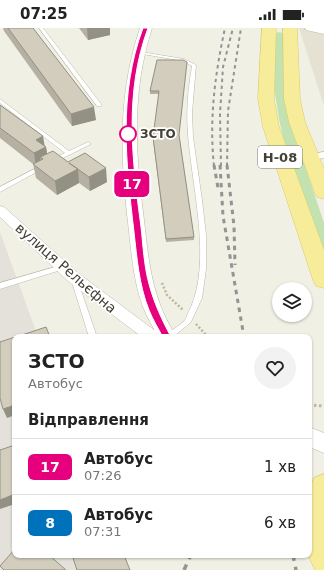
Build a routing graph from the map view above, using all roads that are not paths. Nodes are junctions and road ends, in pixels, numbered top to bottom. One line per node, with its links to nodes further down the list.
1 (41, 28): 9 (lane)
2 (146, 28): 7 (street)
3 (269, 28): 18 (main road, Н-08)
4 (290, 28): 12 (main road, Н-08)
5 (309, 28): 6 (street)
6 (324, 31)
7 (137, 52): 22 (street); 23 (lane)
8 (0, 101): 11 (lane)
9 (99, 105)
10 (88, 144): 11 (lane)
11 (68, 153): 13 (lane)
12 (317, 156): 14 (main road, Н-08)
13 (0, 190)
14 (324, 193)
15 (0, 210): 16 (street, вулиця Рельєфна)
16 (62, 267): 17 (street, вулиця Рельєфна); 19 (lane)
17 (73, 277): 20 (lane); 21 (street, вулиця Рельєфна)
18 (324, 280)
19 (0, 286)
20 (92, 334)
21 (149, 334)
22 (166, 334)
23 (176, 334)
24 (312, 438): 25 (street)
25 (324, 443)
26 (324, 487): 27 (main road)
27 (313, 515): 28 (main road)
28 (324, 559)

